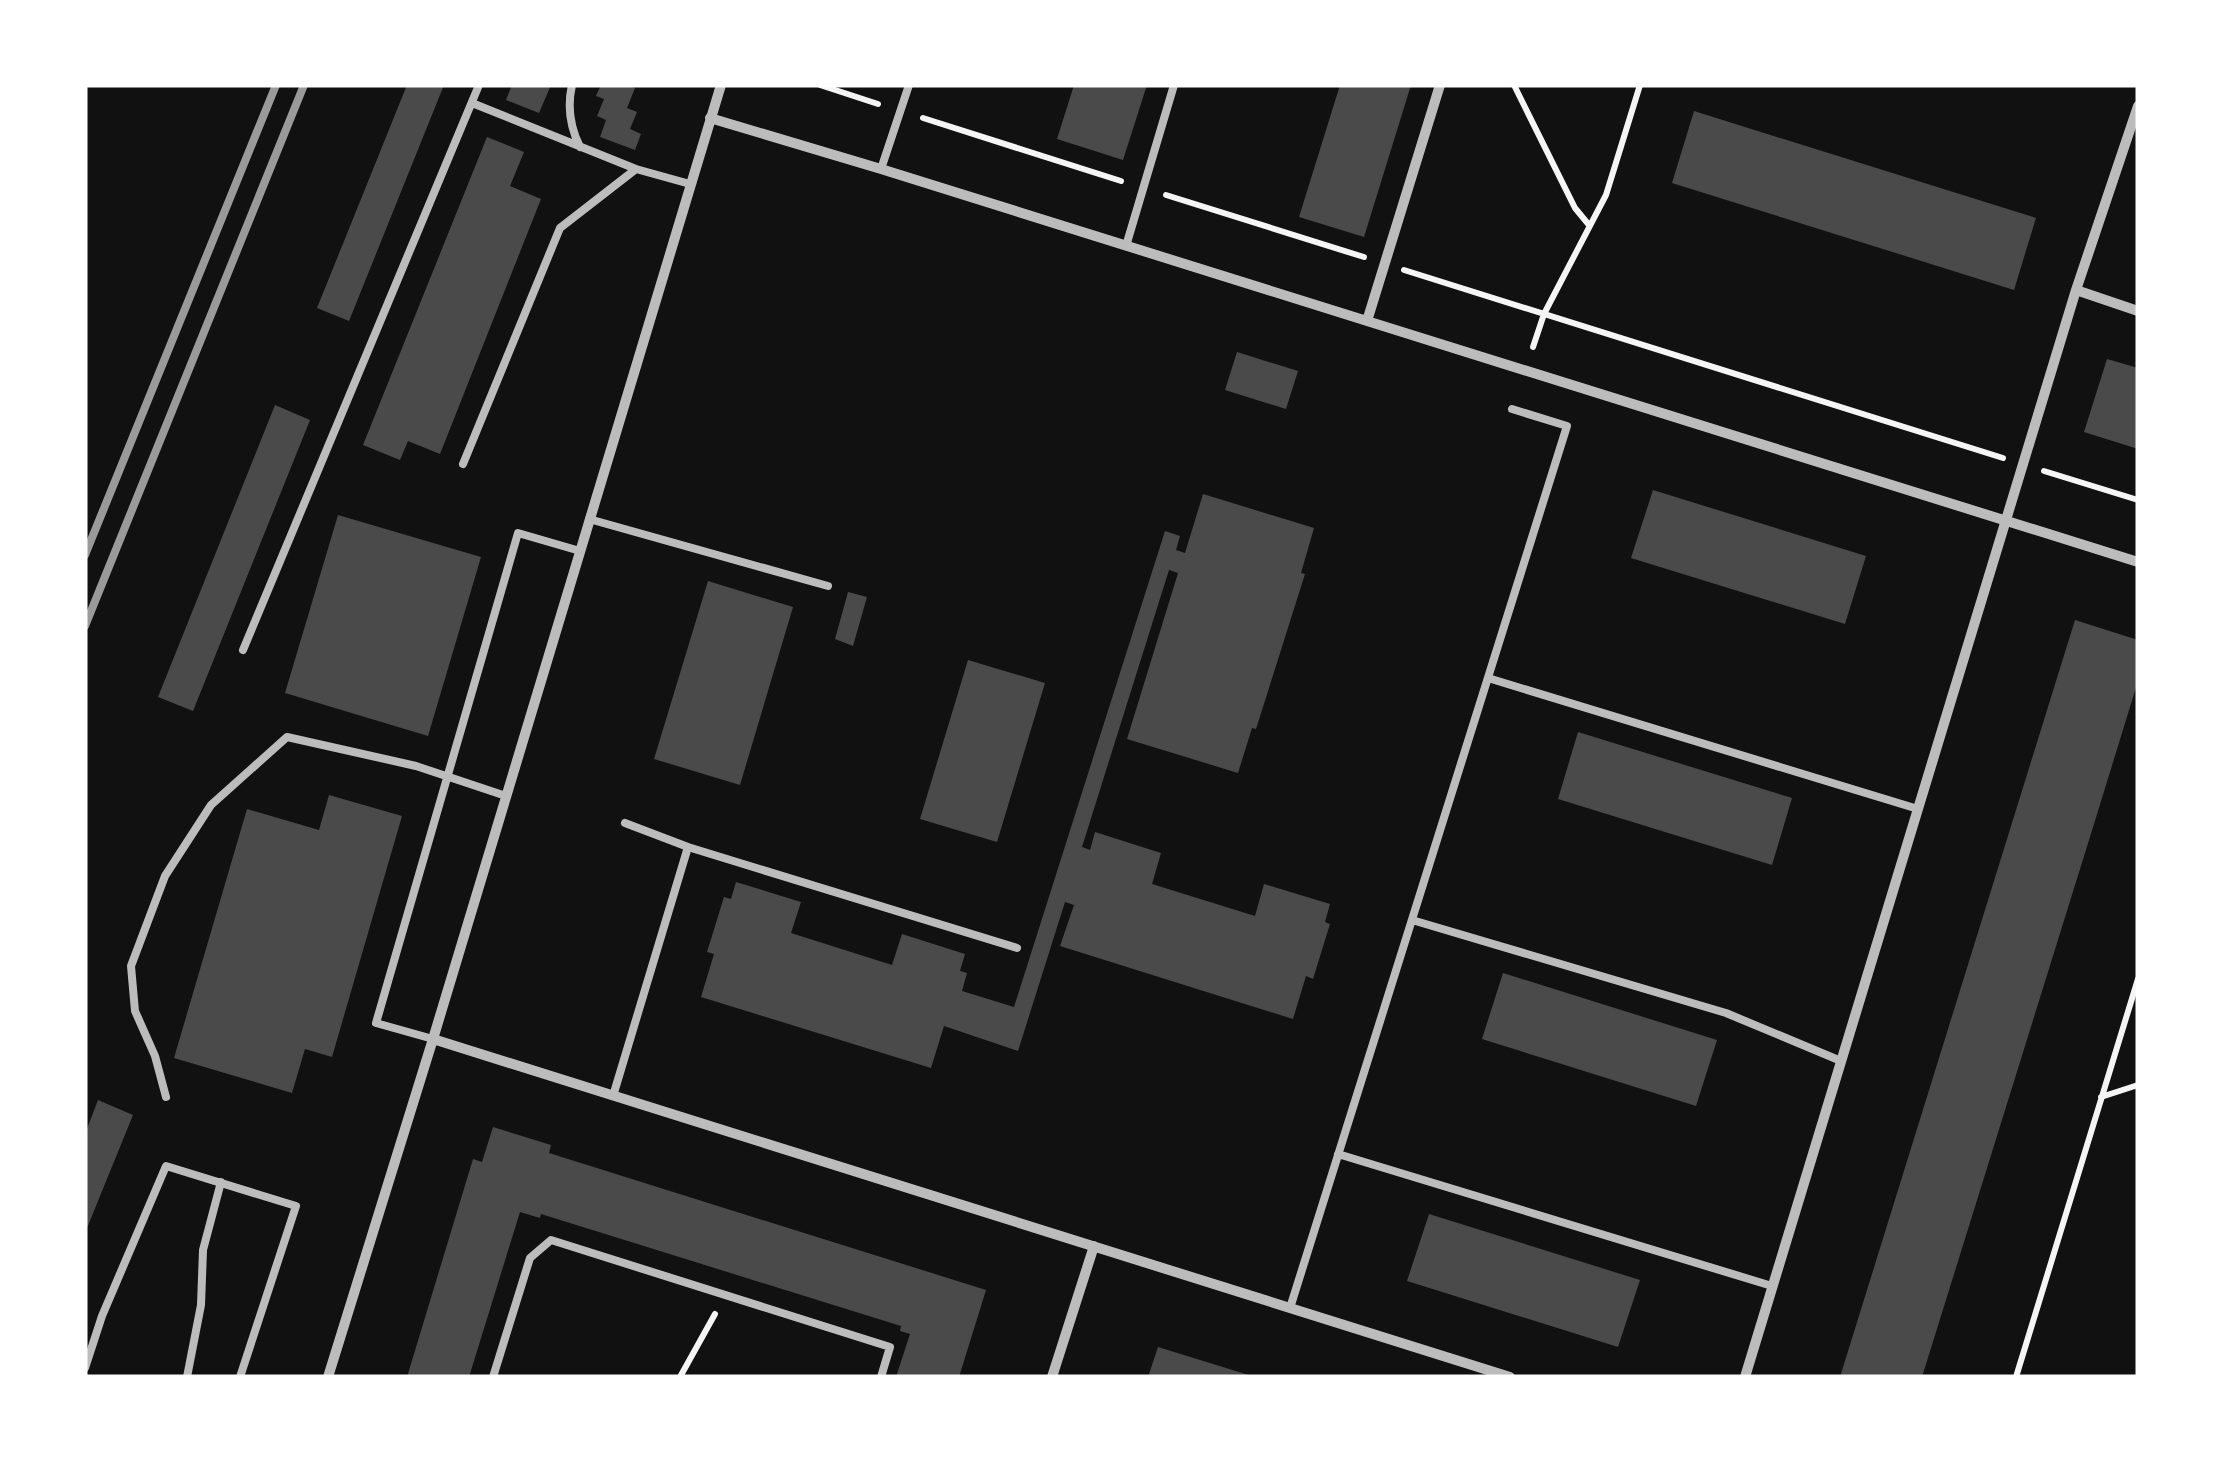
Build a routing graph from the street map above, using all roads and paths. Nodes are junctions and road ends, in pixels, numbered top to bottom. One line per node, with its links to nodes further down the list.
1 (479, 85): 10 (lane)
2 (572, 85): 14 (lane)
3 (721, 85): 13 (street)
4 (820, 85): 12 (path)
5 (909, 85): 12 (lane)
6 (1174, 85): 18 (lane)
7 (1440, 85): 21 (street)
8 (1514, 85): 19 (path)
9 (1640, 85): 19 (path)
10 (472, 103): 14 (lane); 36 (lane)
11 (2138, 106): 22 (street)
12 (900, 112): 16 (lane); 18 (path)
13 (710, 118): 16 (street); 17 (street)
14 (580, 148): 15 (lane)
15 (636, 169): 17 (lane); 28 (lane)
16 (882, 169): 20 (street)
17 (690, 184): 31 (street)
18 (1144, 188): 20 (lane); 21 (path)
19 (1589, 225): 24 (path)
20 (1126, 246): 25 (street)
21 (1384, 264): 24 (path); 25 (street)
22 (2076, 290): 23 (street); 29 (street)
23 (2138, 311)
24 (1544, 314): 26 (path); 29 (path)
25 (1366, 321): 32 (street)
26 (1531, 353)
27 (1512, 409): 37 (lane)
28 (463, 464)
29 (2022, 464): 30 (path); 32 (street)
30 (2138, 500)
31 (589, 519): 33 (street); 35 (lane)
32 (2006, 520): 34 (street); 40 (street)
33 (580, 551): 38 (lane); 39 (street)
34 (2138, 562)
35 (828, 586)
36 (243, 650)
37 (1488, 678): 40 (lane); 43 (lane)
38 (447, 778): 39 (lane); 46 (lane); 50 (lane)
39 (506, 796): 46 (street)
40 (1918, 808): 47 (street)
41 (626, 824): 42 (lane)
42 (688, 846): 44 (lane); 49 (lane)
43 (1412, 920): 47 (lane); 52 (lane)
44 (1016, 948)
45 (2138, 978): 51 (path)
46 (433, 1039): 49 (street); 61 (street)
47 (1841, 1061): 55 (street)
48 (2138, 1085): 51 (path)
49 (614, 1096): 54 (street)
50 (166, 1097)
51 (2101, 1098): 68 (path)
52 (1338, 1154): 55 (lane); 57 (lane)
53 (221, 1182): 58 (lane); 59 (lane); 60 (lane)
54 (1094, 1246): 57 (street); 65 (street)
55 (1772, 1286): 67 (street)
56 (724, 1294): 62 (lane); 63 (path); 64 (lane)
57 (1290, 1308): 66 (street)
58 (85, 1368)
59 (187, 1377)
60 (240, 1377)
61 (328, 1377)
62 (493, 1377)
63 (680, 1377)
64 (881, 1377)
65 (1052, 1377)
66 (1510, 1377)
67 (1744, 1377)
68 (2016, 1377)

